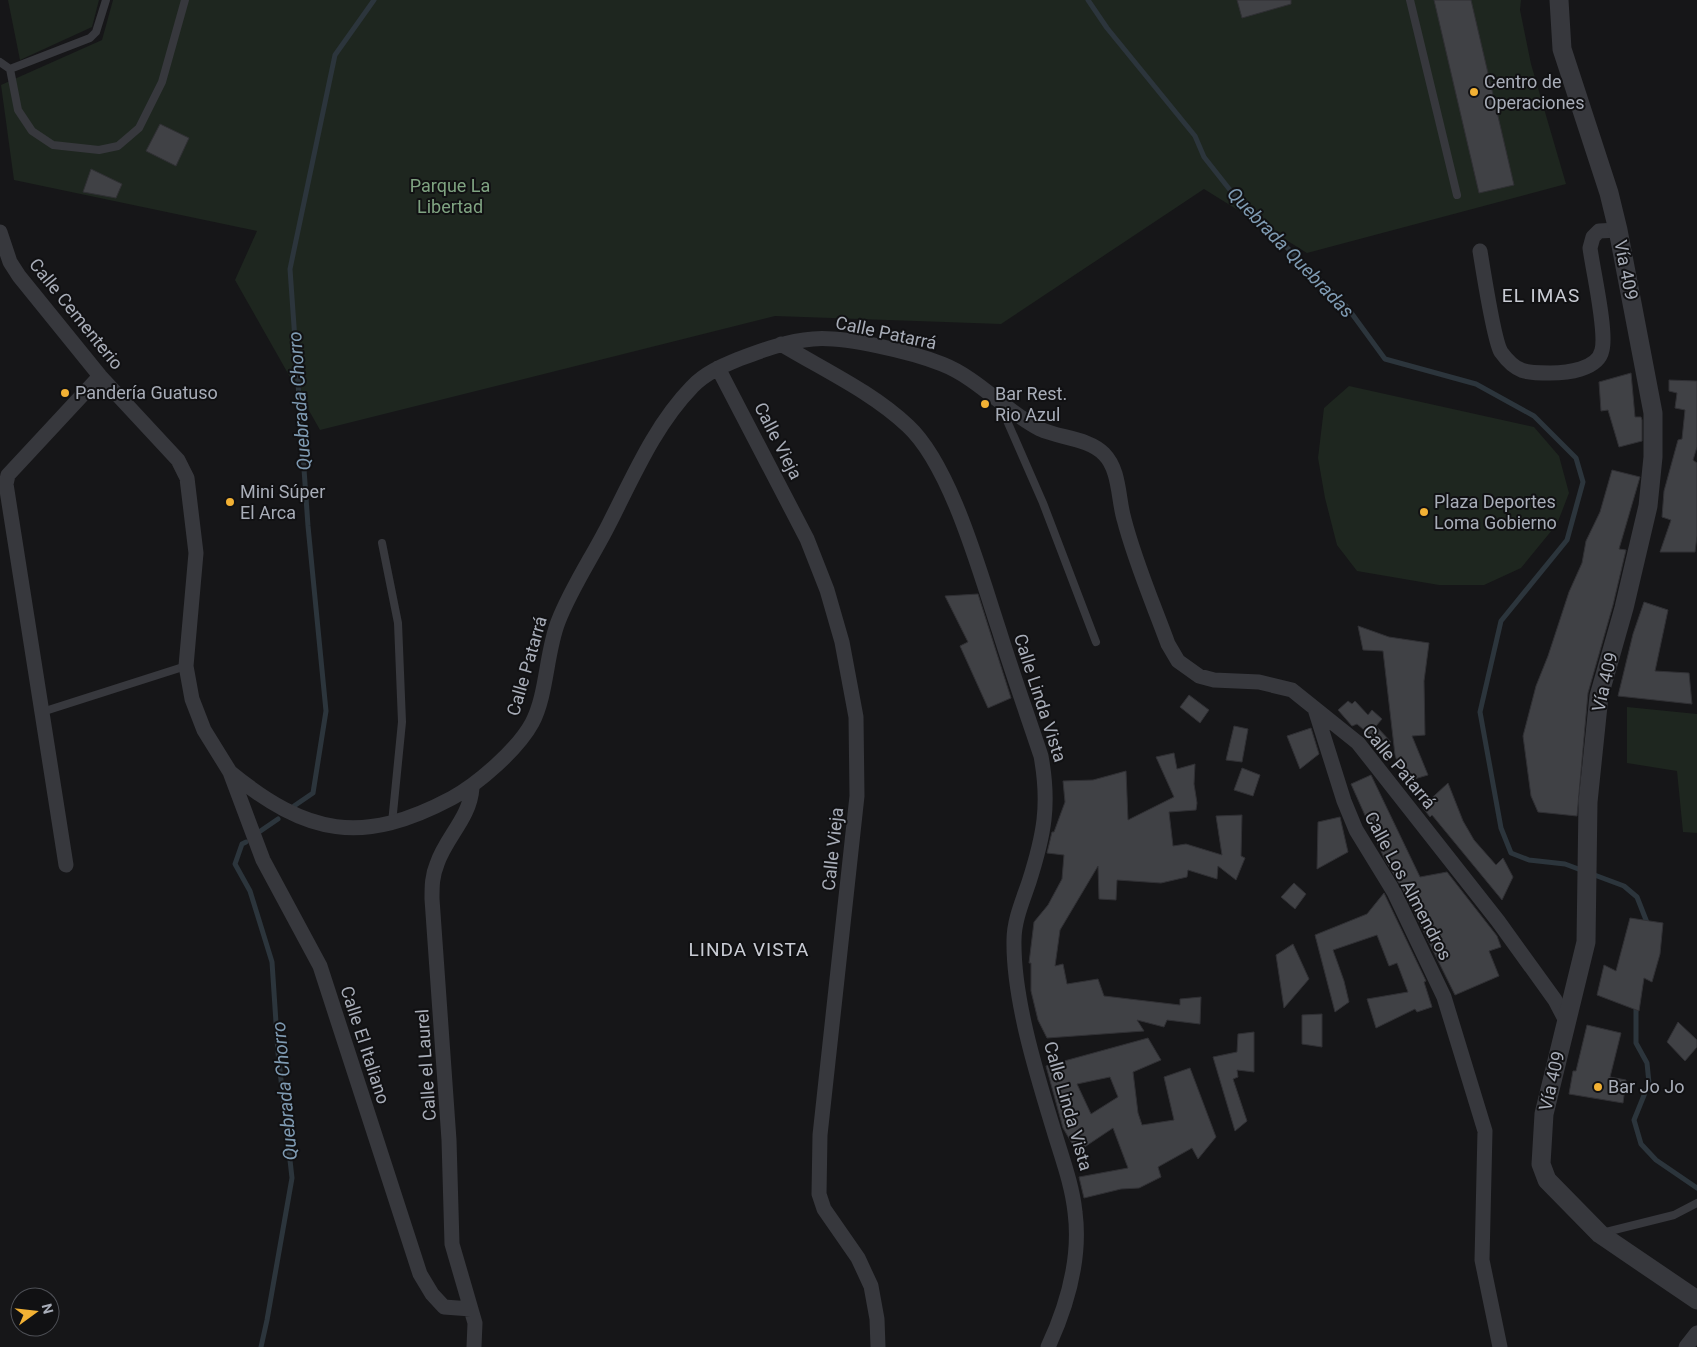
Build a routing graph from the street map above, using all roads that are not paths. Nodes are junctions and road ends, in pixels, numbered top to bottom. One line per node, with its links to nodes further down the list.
1 (106, 0): 6 (lane)
2 (185, 0): 6 (lane)
3 (1410, 0): 7 (lane)
4 (1559, 0): 8 (street, Vía 409)
5 (0, 62): 6 (lane)
6 (10, 69)
7 (1457, 195)
8 (1618, 230): 10 (street); 24 (street, Vía 409)
9 (0, 232): 13 (street, Calle Cementerio)
10 (1480, 251)
11 (780, 344): 12 (street, Calle Patarrá); 14 (street, Calle Patarrá); 32 (street, Calle Linda Vista)
12 (718, 368): 21 (street, Calle Patarrá); 31 (street, Calle Vieja)
13 (100, 376): 17 (street, Calle Cementerio); 19 (street)
14 (998, 400): 16 (lane); 18 (street, Calle Patarrá)
15 (382, 544): 22 (lane)
16 (1096, 642)
17 (186, 666): 19 (lane); 20 (street, Calle Cementerio)
18 (1315, 709): 24 (street, Calle Patarrá); 33 (street, Calle Los Almendros)
19 (42, 712): 23 (street)
20 (230, 772): 22 (street, Calle Patarrá); 28 (street, Calle El Italiano)
21 (472, 788): 22 (street, Calle Patarrá); 28 (street, Calle el Laurel)
22 (391, 825)
23 (66, 865)
24 (1566, 1021): 26 (street, Vía 409)
25 (1697, 1203): 26 (lane)
26 (1600, 1234): 27 (street, Vía 409)
27 (1697, 1300)
28 (471, 1309): 30 (street, Calle el Laurel)
29 (1697, 1333): 34 (street)
30 (474, 1347)
31 (878, 1347)
32 (1048, 1347)
33 (1500, 1347)
34 (1686, 1347)

